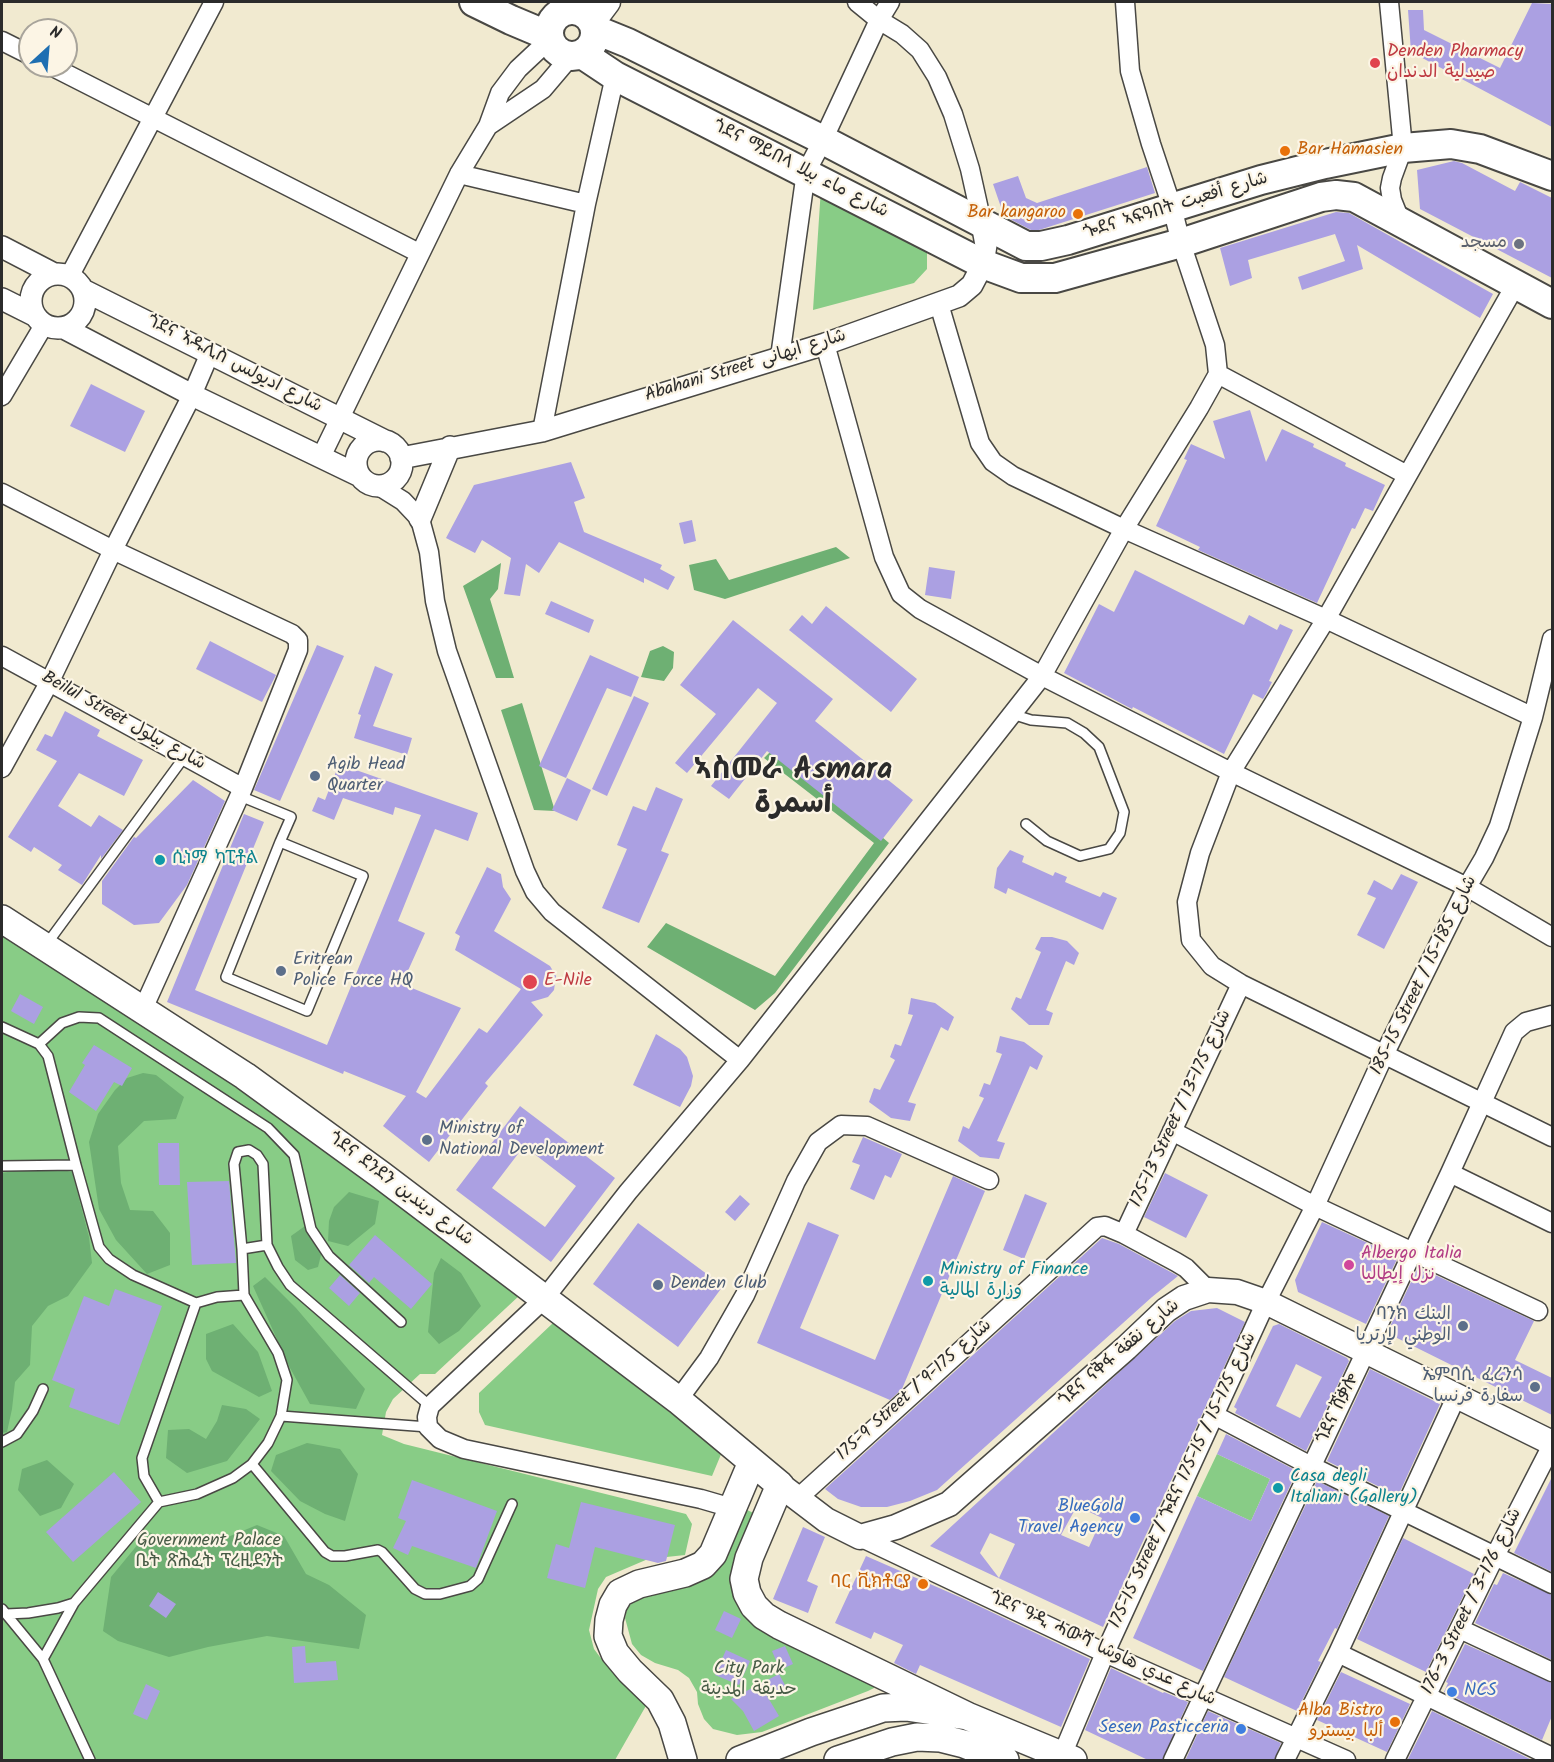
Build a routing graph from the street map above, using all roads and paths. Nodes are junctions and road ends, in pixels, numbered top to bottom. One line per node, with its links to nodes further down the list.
1 (214, 2): 13 (street)
2 (474, 2): 8 (highway, ጎደና ማይበላ شارع ماء بيلا)
3 (858, 2): 7 (street)
4 (890, 2): 7 (street)
5 (1125, 2): 21 (street)
6 (1389, 2): 16 (street)
7 (879, 20): 15 (street); 23 (street)
8 (571, 21): 11 (highway, ጎደና ማይበላ شارع ماء بيلا); 14 (street); 14 (street); 15 (highway, ጎደና ማይበላ شارع ماء بيلا)
9 (2, 41): 10 (street)
10 (18, 50)
11 (615, 76): 17 (highway, ጎደና ማይበላ شارع ماء بيلا); 20 (street)
12 (74, 78): 13 (street)
13 (154, 119): 27 (street); 29 (street)
14 (488, 126): 18 (street)
15 (823, 140): 17 (street); 23 (highway, ጎደና ማይበላ شارع ماء بيلا)
16 (1403, 148): 19 (highway, ጐደና ኣፍዓበት شارع أفعبت); 21 (highway, ጐደና ኣፍዓበት شارع أفعبت); 22 (street)
17 (806, 172): 28 (highway, ጎደና ማይበላ شارع ماء بيلا); 37 (street)
18 (459, 174): 20 (street); 27 (street)
19 (1552, 176)
20 (586, 204): 42 (street)
21 (1172, 207): 24 (street); 25 (highway, ጐደና ኣፍዓበት شارع أفعبت)
22 (1400, 220): 24 (highway, ጎደና ማይበላ شارع ماء بيلا); 30 (highway, ጎደና ማይበላ شارع ماء بيلا)
23 (982, 223): 25 (highway, ጎደና ማይበላ شارع ماء بيلا); 28 (street)
24 (1181, 243): 28 (highway, ጎደና ማይበላ شارع ماء بيلا); 38 (street)
25 (1026, 246)
26 (2, 247): 29 (street, ጎደና ኣዱሊስ شارع اديولس)
27 (419, 253): 41 (street)
28 (983, 264): 32 (street, Abahani Street شارع ابهانى)
29 (69, 280): 34 (street); 34 (street); 36 (street, ጎደና ኣዱሊስ شارع اديولس)
30 (1516, 284): 33 (highway, ጎደና ማይበላ شارع ماء بيلا); 47 (street)
31 (2, 298): 34 (street)
32 (939, 304): 35 (street, Abahani Street شارع ابهانى); 52 (street)
33 (1552, 304)
34 (47, 323): 39 (street); 40 (street)
35 (825, 344): 37 (street, Abahani Street شارع ابهانى); 57 (street)
36 (210, 353): 39 (street); 41 (street, ጎደና ኣዱሊስ شارع اديولس)
37 (780, 357): 42 (street, Abahani Street شارع ابهانى)
38 (1218, 374): 47 (street); 52 (street)
39 (192, 395): 45 (street); 53 (street)
40 (2, 396)
41 (339, 418): 43 (street, ጎደና ኣዱሊስ شارع اديولس); 45 (street)
42 (542, 431): 44 (street, Abahani Street شارع ابهانى)
43 (385, 441): 46 (street); 48 (street)
44 (450, 447): 46 (street, Abahani Street شارع ابهانى); 51 (street)
45 (321, 457): 48 (street)
46 (401, 458): 49 (street)
47 (1407, 475): 54 (street)
48 (360, 476): 49 (street)
49 (379, 486): 51 (street)
50 (2, 493): 53 (street)
51 (420, 519): 77 (street)
52 (1124, 529): 54 (street); 57 (street)
53 (113, 550): 58 (street); 64 (street)
54 (1326, 619): 60 (street); 63 (street)
55 (1552, 639): 60 (street, 185-15 Street / شارع 185-15)
56 (2, 656): 58 (street, Beilul Street شارع بيلول)
57 (1042, 676): 59 (street); 63 (street)
58 (50, 681): 61 (street, Beilul Street شارع بيلول); 62 (street)
59 (1011, 714): 65 (lane); 77 (street)
60 (1533, 717): 67 (street, 185-15 Street / شارع 185-15)
61 (185, 756): 64 (street, Beilul Street شارع بيلول); 70 (lane)
62 (2, 768)
63 (1231, 772): 67 (street); 71 (street)
64 (242, 792): 66 (lane); 72 (street)
65 (1026, 824)
66 (280, 842): 66 (lane)
67 (1467, 887): 69 (street); 76 (street, 185-15 Street / شارع 185-15)
68 (2, 919): 70 (main road, ጎደና ደንደን شارع ديندين)
69 (1552, 937)
70 (45, 946): 72 (main road, ጎደና ደንደን شارع ديندين)
71 (1241, 984): 76 (street); 79 (street, 175-13 Street / شارع 175-13)
72 (143, 1009): 93 (main road, ጎደና ደንደን شارع ديندين)
73 (1552, 1015): 78 (street, ጎደና ሸቃሎ)
74 (2, 1027): 75 (lane)
75 (39, 1044): 81 (lane); 97 (lane)
76 (1385, 1053): 78 (street); 85 (street, 185-15 Street / شارع 185-15)
77 (740, 1059): 93 (street)
78 (1483, 1102): 80 (street); 83 (street, ጎደና ሸቃሎ)
79 (1172, 1131): 85 (street); 87 (street, 175-13 Street / شارع 175-13)
80 (1552, 1137)
81 (76, 1165): 82 (lane); 95 (lane)
82 (2, 1166)
83 (1450, 1173): 86 (street); 90 (street, ጎደና ሸቃሎ)
84 (989, 1180): 101 (street)
85 (1315, 1206): 90 (street); 94 (street, 185-15 Street / شارع 185-15)
86 (1552, 1223)
87 (1124, 1234): 91 (street, 175-9 Street / شارع 175-9); 111 (street, 175-9 Street / شارع 175-9)
88 (267, 1245): 89 (lane); 89 (lane); 102 (lane)
89 (242, 1249): 92 (lane)
90 (1411, 1252): 96 (street); 98 (street, ጎደና ሸቃሎ)
91 (1208, 1290): 94 (main road, ጎደና ናቅፋ شارع نقفة); 116 (main road, ጎደና ናቅፋ شارع نقفة)
92 (244, 1295): 95 (lane); 103 (lane)
93 (544, 1299): 101 (main road, ጎደና ደንደን شارع ديندين); 102 (street)
94 (1266, 1302): 98 (main road, ጎደና ናቅፋ شارع نقفة); 104 (street, 175-15 Street / ጐደና 175-15 / شارع 175-15)
95 (196, 1303): 112 (lane)
96 (1538, 1311)
97 (401, 1322)
98 (1367, 1350): 100 (main road, ጎደና ናቅፋ شارع نقفة); 110 (street, ጎደና ሸቃሎ)
99 (43, 1389): 106 (lane)
100 (1457, 1395): 107 (main road, ጎደና ናቅፋ شارع نقفة); 115 (street)
101 (678, 1400): 108 (main road, ጎደና ደንደን شارع ديندين)
102 (430, 1406): 105 (street)
103 (282, 1416): 105 (lane); 109 (lane)
104 (1215, 1416): 110 (street); 122 (street, 175-15 Street / ጐደና 175-15 / شارع 175-15)
105 (428, 1427): 114 (street)
106 (2, 1442)
107 (1552, 1444): 117 (street, 176-3 Street / شارع 176-3)
108 (752, 1462): 111 (main road, ጎደና ደንደን شارع ديندين); 114 (main road)
109 (252, 1464): 112 (lane); 113 (lane)
110 (1311, 1466): 115 (street); 128 (street, ጎደና ሸቃሎ)
111 (789, 1492): 116 (main road); 126 (main road)
112 (159, 1502): 119 (lane)
113 (512, 1504)
114 (732, 1508): 136 (main road)
115 (1402, 1511): 117 (street); 123 (street)
116 (860, 1537): 122 (street, ጎደና ዓዲ ሓውሻ شارع عدي هاوشا)
117 (1495, 1556): 118 (street); 121 (street, 176-3 Street / شارع 176-3)
118 (1552, 1584)
119 (74, 1603): 120 (lane); 124 (lane)
120 (4, 1611): 124 (lane)
121 (1460, 1629): 125 (street); 127 (street, 176-3 Street / شارع 176-3)
122 (1105, 1653): 128 (street, ጎደና ዓዲ ሓውሻ شارع عدي هاوشا); 134 (street, 175-15 Street / ጐደና 175-15 / شارع 175-15)
123 (1338, 1653): 127 (street); 131 (street)
124 (44, 1659): 135 (lane)
125 (1552, 1672)
126 (879, 1674): 129 (main road); 130 (main road)
127 (1427, 1696): 133 (street); 143 (street, 176-3 Street / شارع 176-3)
128 (1203, 1697): 131 (street, ጎደና ዓዲ ሓውሻ شارع عدي هاوشا); 140 (street, ጎደና ሸቃሎ)
129 (883, 1708): 130 (main road); 132 (main road); 137 (main road)
130 (967, 1716): 134 (main road)
131 (1295, 1738): 141 (street); 142 (street, ጎደና ዓዲ ሓውሻ شارع عدي هاوشا)
132 (892, 1742): 138 (main road); 139 (main road)
133 (1552, 1758)
134 (1065, 1759)
135 (90, 1761)
136 (683, 1761)
137 (740, 1761)
138 (838, 1761)
139 (1005, 1761)
140 (1173, 1761)
141 (1285, 1761)
142 (1346, 1761)
143 (1395, 1761)

